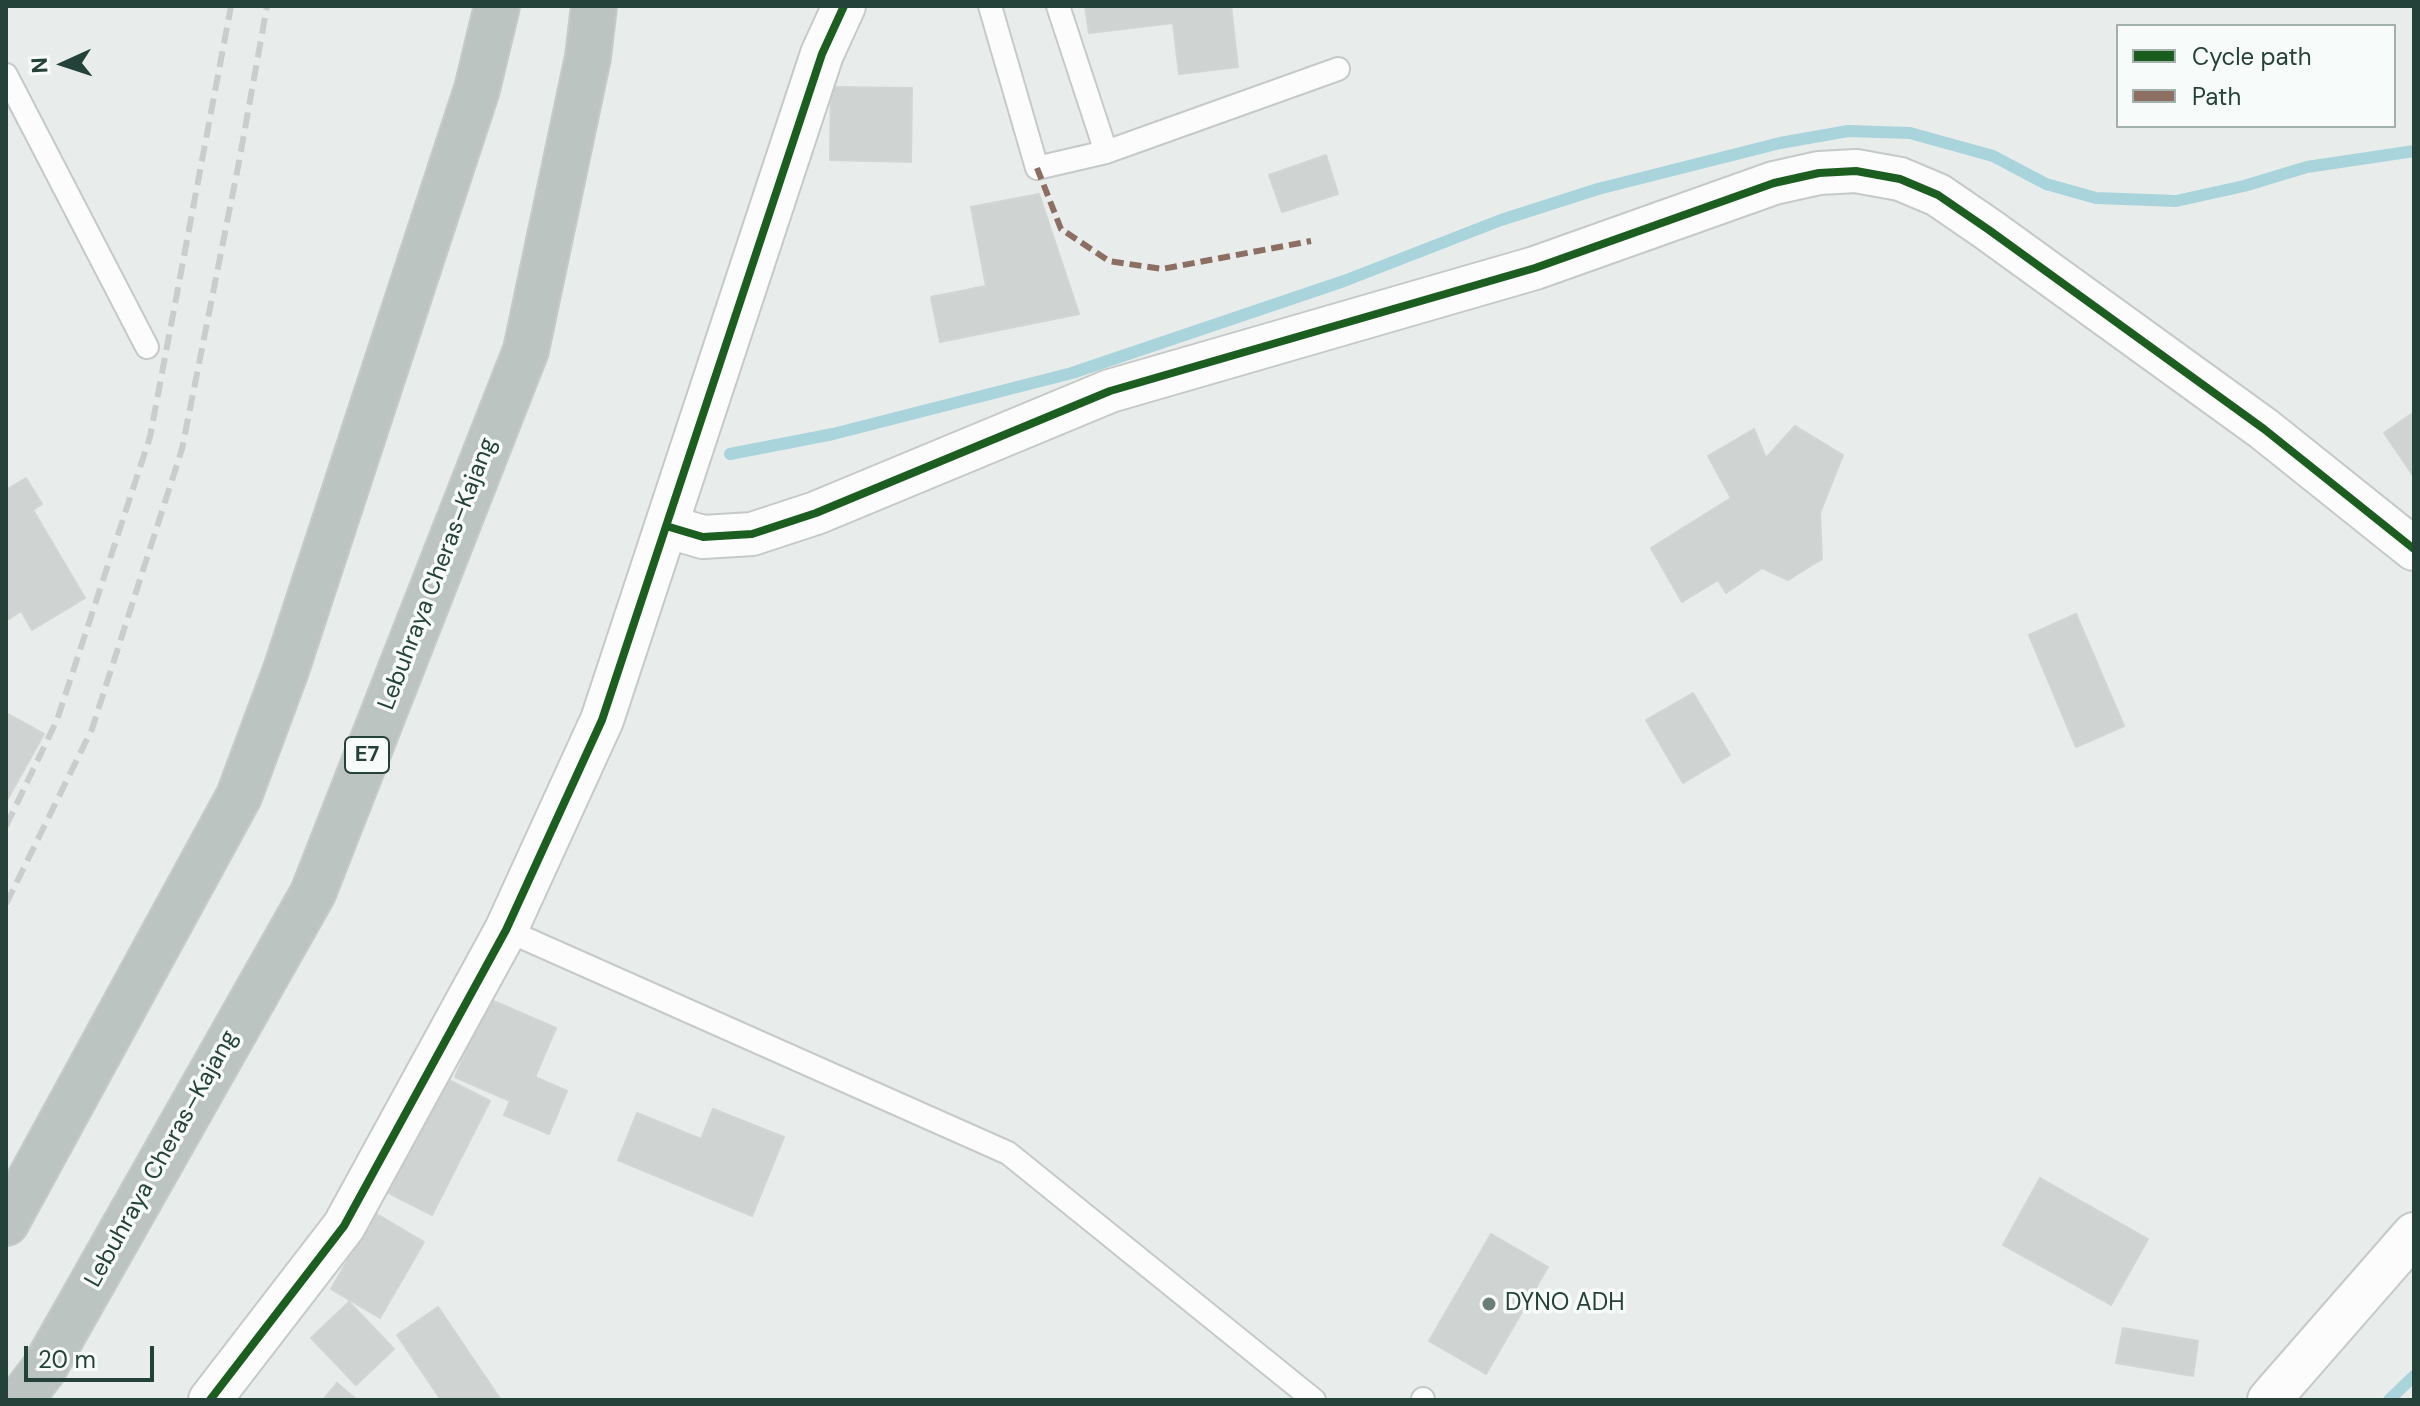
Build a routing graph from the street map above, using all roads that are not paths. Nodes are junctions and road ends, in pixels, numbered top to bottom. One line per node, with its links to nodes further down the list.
1 (478, 6): 9 (highway)
2 (497, 6): 9 (highway)
3 (596, 6): 17 (highway, Lebuhraya Cheras–Kajang / E7)
4 (844, 6): 12 (street)
5 (990, 6): 10 (lane)
6 (1058, 6): 10 (lane)
7 (1338, 69): 10 (lane)
8 (6, 75): 11 (lane)
9 (477, 89): 15 (highway)
10 (1106, 152)
11 (147, 347)
12 (666, 526): 13 (street); 14 (street)
13 (2414, 549)
14 (506, 930): 18 (street); 19 (lane)
15 (6, 1223)
16 (2414, 1234): 20 (street)
17 (20, 1400)
18 (210, 1400)
19 (1314, 1400)
20 (2269, 1400)

